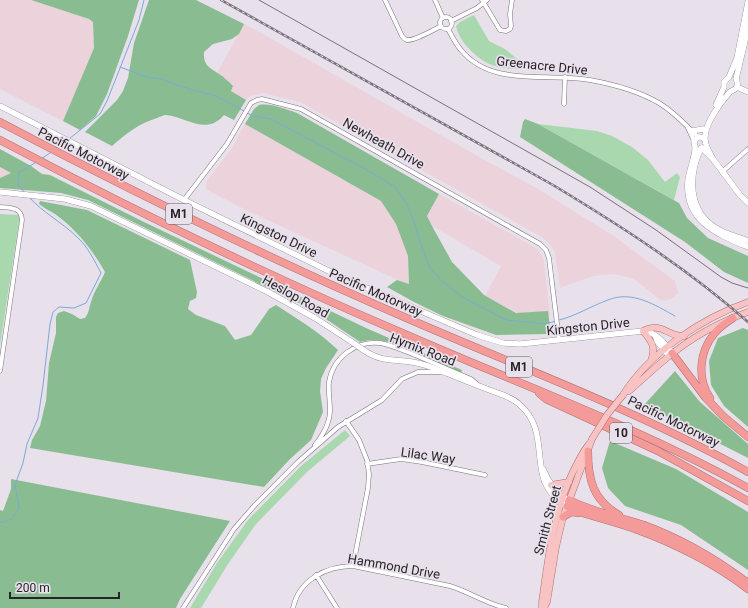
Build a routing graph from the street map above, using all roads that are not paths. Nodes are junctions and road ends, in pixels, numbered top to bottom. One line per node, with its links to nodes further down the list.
1 (385, 0): 9 (street)
2 (435, 0): 6 (street)
3 (512, 0): 4 (street)
4 (484, 1): 8 (street)
5 (748, 2): 13 (street)
6 (443, 18): 8 (street); 9 (street)
7 (748, 20): 11 (street)
8 (451, 21): 10 (street)
9 (440, 26): 10 (street)
10 (448, 29): 12 (street, Greenacre Drive)
11 (747, 33): 14 (street)
12 (565, 77): 19 (street); 22 (street, Greenacre Drive)
13 (729, 77): 14 (street); 15 (street)
14 (736, 80): 16 (street)
15 (724, 87): 17 (street); 23 (street)
16 (737, 87): 17 (street); 18 (street)
17 (730, 91): 25 (street)
18 (748, 92)
19 (564, 104)
20 (0, 106): 31 (street, Kingston Drive)
21 (0, 122): 57 (highway, Pacific Motorway / M1)
22 (690, 129): 23 (street); 25 (street, Greenacre Drive)
23 (703, 129): 25 (street)
24 (0, 140): 47 (highway, Pacific Motorway / M1)
25 (700, 143): 27 (street); 28 (street); 35 (street)
26 (748, 149): 29 (street)
27 (698, 156): 28 (street); 34 (street)
28 (710, 157): 29 (street)
29 (722, 172): 32 (street)
30 (0, 192): 45 (street, Heslop Road, bridge)
31 (184, 200): 41 (street, Kingston Drive); 41 (street, Newheath Drive)
32 (748, 203)
33 (0, 207): 44 (street)
34 (748, 241)
35 (748, 247)
36 (748, 302): 40 (main road, Smith Street)
37 (748, 312): 38 (main road, Smith Street)
38 (733, 318): 42 (main road, Smith Street); 49 (highway)
39 (643, 331): 40 (main road); 41 (street, Kingston Drive); 42 (street, Kingston Drive); 43 (main road)
40 (684, 336): 42 (main road, Smith Street)
41 (559, 340)
42 (668, 352): 43 (main road, Smith Street); 48 (main road, Smith Street); 49 (highway)
43 (650, 363): 48 (main road, Smith Street)
44 (0, 371)
45 (442, 372): 46 (street, Heslop Road); 50 (street, Hymix Road)
46 (479, 386): 53 (street, Hymix Road); 55 (street, Heslop Road)
47 (533, 389): 61 (highway, Pacific Motorway / M1); 63 (highway, 10)
48 (623, 395): 52 (main road, Smith Street, bridge)
49 (714, 408): 51 (highway)
50 (346, 421): 53 (street, Hymix Road); 56 (street)
51 (748, 437)
52 (591, 441): 54 (main road, Smith Street); 59 (main road, Smith Street)
53 (311, 450): 71 (street, Hymix Road)
54 (588, 451): 62 (main road, Smith Street); 66 (highway)
55 (540, 462): 60 (street, Heslop Road); 62 (street, Heslop Road)
56 (367, 464): 58 (street, Lilac Way); 67 (street)
57 (748, 472)
58 (485, 475)
59 (569, 482): 60 (main road); 62 (main road, Smith Street)
60 (551, 485): 62 (street, Heslop Road)
61 (748, 488)
62 (565, 501): 64 (highway); 65 (main road, Smith Street); 66 (highway); 75 (main road, Smith Street)
63 (748, 501)
64 (585, 513): 65 (highway); 70 (highway)
65 (563, 518): 75 (main road, Smith Street)
66 (630, 520): 69 (highway)
67 (353, 566): 68 (street, Hammond Drive); 74 (street, Hammond Drive)
68 (316, 575): 72 (street, Hammond Drive); 73 (street)
69 (748, 583)
70 (748, 589)
71 (183, 608)
72 (293, 608)
73 (337, 608)
74 (506, 608)
75 (543, 608)

